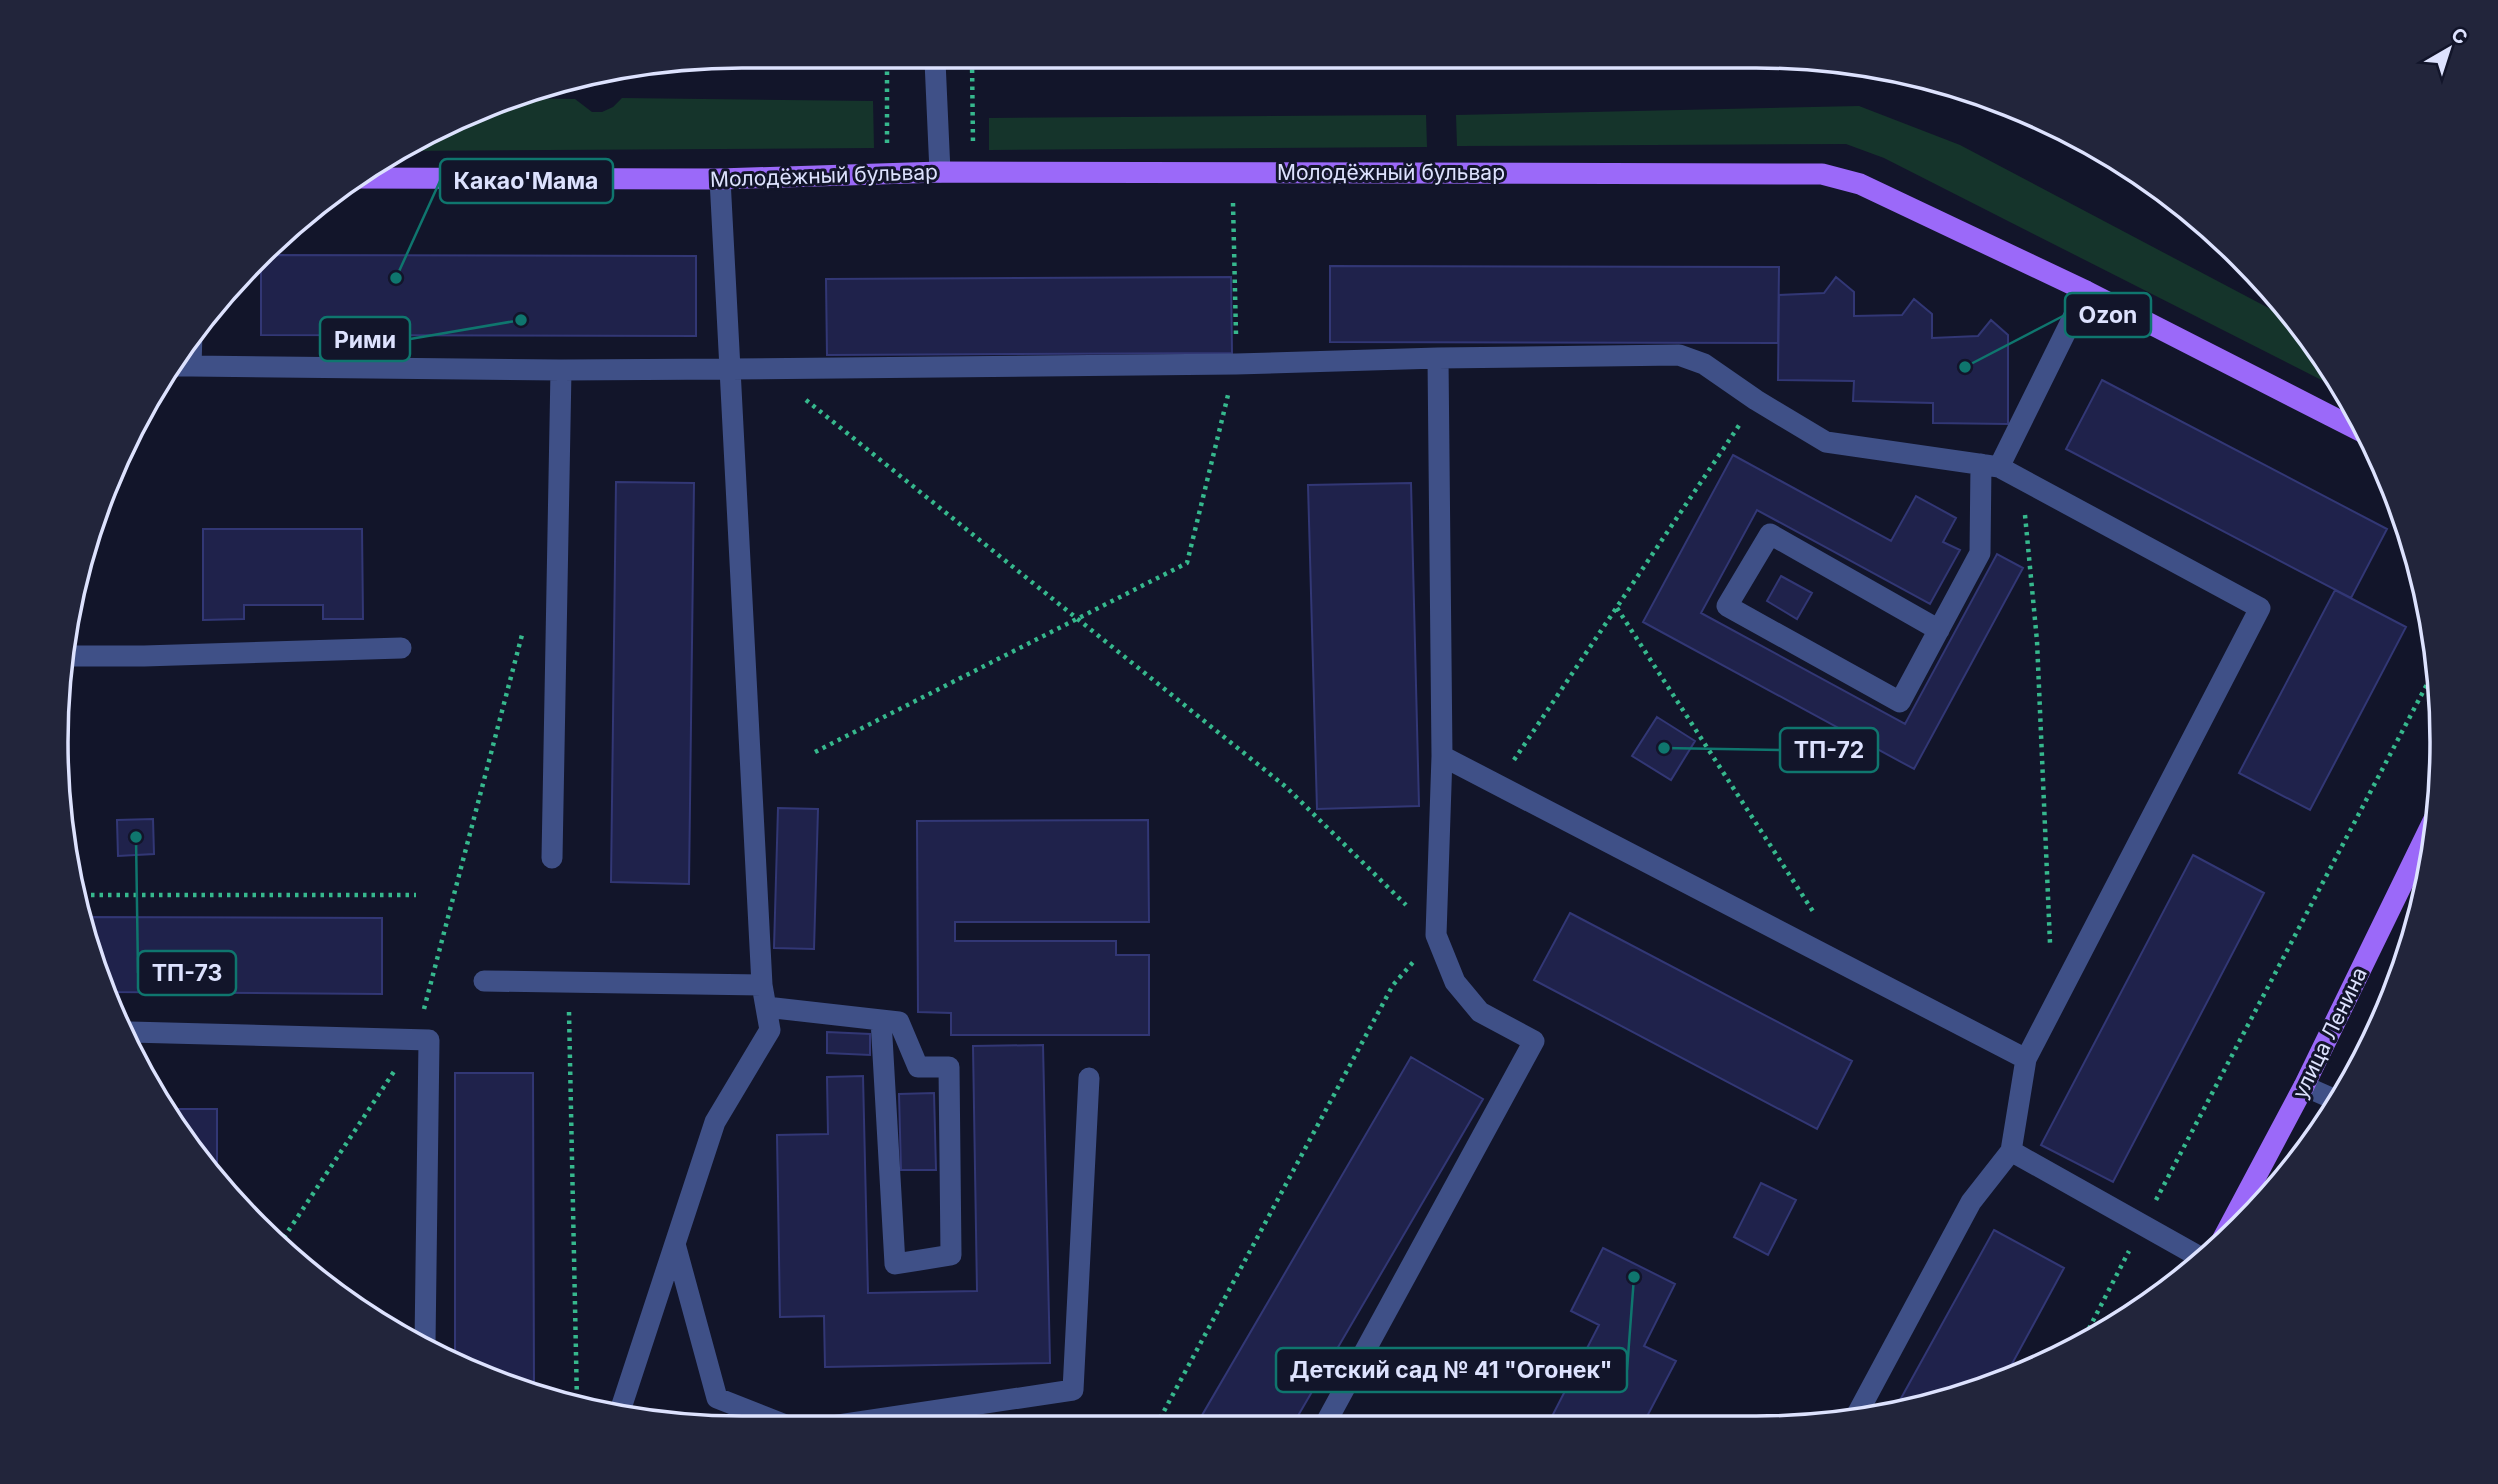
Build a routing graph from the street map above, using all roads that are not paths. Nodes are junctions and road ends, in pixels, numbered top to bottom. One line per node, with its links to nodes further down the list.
1 (935, 68): 2 (street)
2 (940, 172): 4 (main road, Молодёжный бульвар); 5 (main road, Молодёжный бульвар)
3 (374, 178): 4 (main road, Молодёжный бульвар)
4 (720, 179): 8 (street)
5 (2086, 291): 10 (main road, Молодёжный бульвар); 11 (street)
6 (1438, 358): 8 (street); 11 (street); 15 (street)
7 (183, 366): 9 (street)
8 (730, 369): 9 (street); 19 (street)
9 (561, 370): 17 (street)
10 (2350, 426)
11 (1990, 466): 12 (street); 23 (street)
12 (1939, 630): 12 (street)
13 (401, 648): 14 (street)
14 (74, 656)
15 (1442, 756): 23 (street); 36 (street)
16 (2422, 844): 25 (main road, улица Ленина)
17 (552, 858)
18 (484, 981): 19 (street)
19 (762, 985): 20 (street)
20 (766, 1007): 21 (street); 29 (street)
21 (881, 1020): 21 (street)
22 (134, 1032): 31 (street)
23 (2026, 1059): 27 (street)
24 (1089, 1078): 35 (street)
25 (2304, 1086): 26 (street); 28 (main road, улица Ленина)
26 (2328, 1097)
27 (2011, 1151): 30 (street); 33 (street)
28 (2236, 1214)
29 (675, 1244): 32 (street); 34 (street)
30 (2194, 1254)
31 (425, 1336)
32 (622, 1405)
33 (1861, 1407)
34 (763, 1416)
35 (899, 1416)
36 (1329, 1416)

